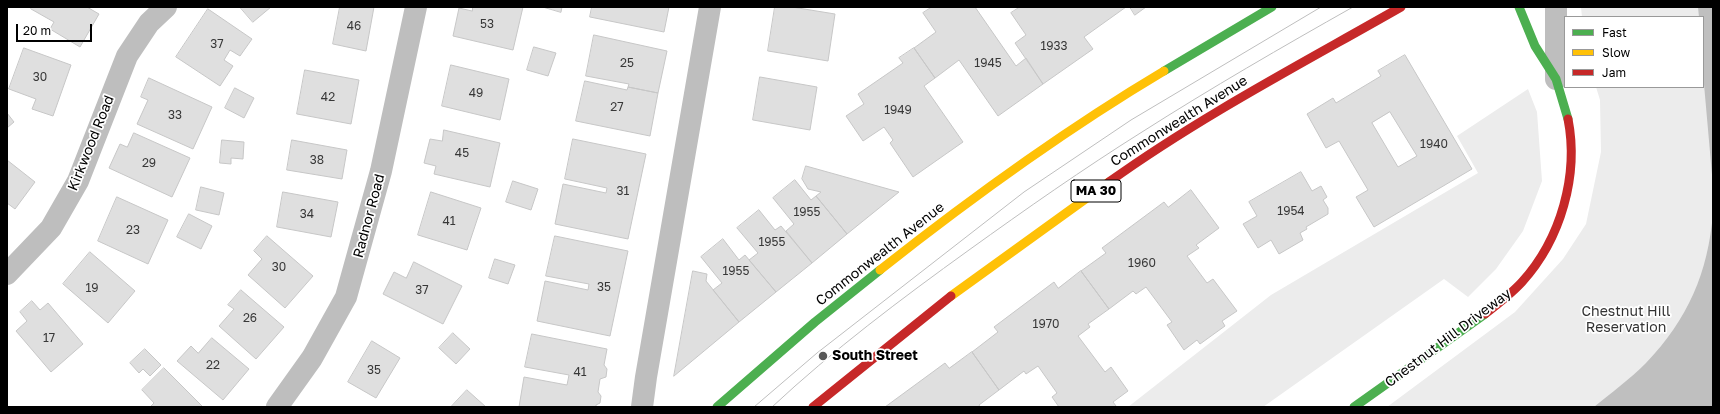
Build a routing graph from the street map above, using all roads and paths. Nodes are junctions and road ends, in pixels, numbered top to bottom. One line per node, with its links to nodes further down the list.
1 (166, 7): 9 (street, Kirkwood Road)
2 (416, 7): 10 (street, Radnor Road)
3 (710, 7): 11 (street)
4 (1272, 7): 12 (main road, Commonwealth Avenue)
5 (1401, 7): 13 (main road, Commonwealth Avenue / MA 30)
6 (1519, 7): 8 (main road, Chestnut Hill Driveway)
7 (1556, 7): 8 (street, Chestnut Hill Driveway)
8 (1556, 79): 14 (main road, Chestnut Hill Driveway)
9 (7, 274)
10 (277, 407)
11 (642, 407)
12 (716, 407)
13 (813, 407)
14 (1354, 407)

